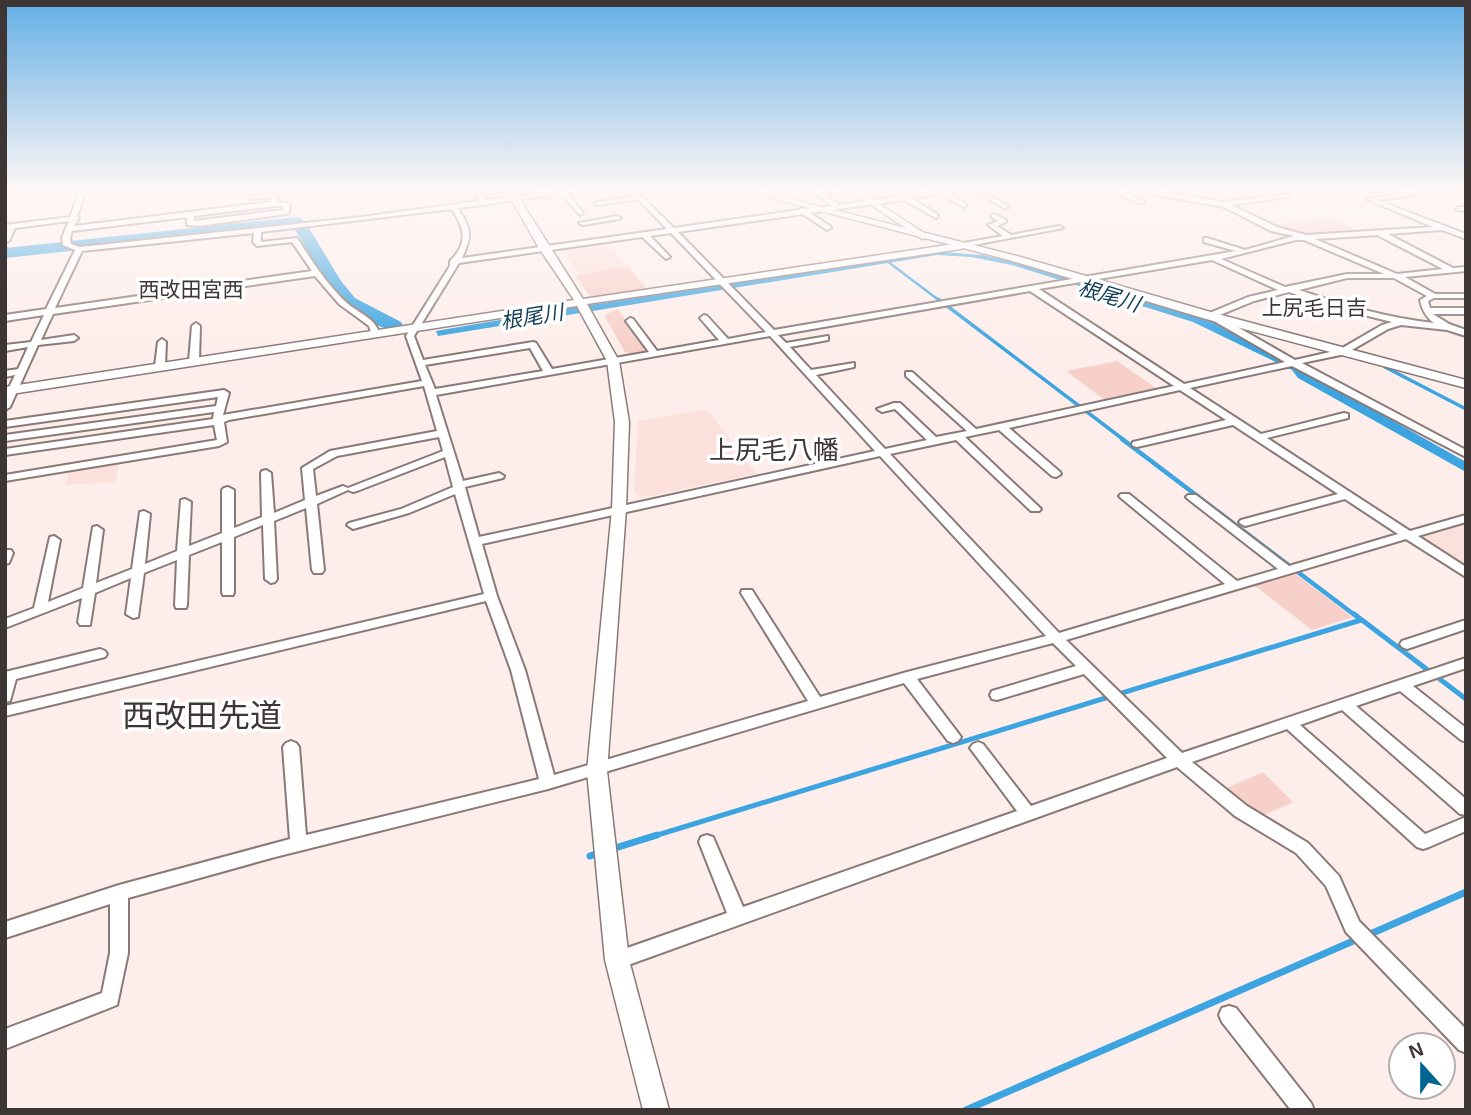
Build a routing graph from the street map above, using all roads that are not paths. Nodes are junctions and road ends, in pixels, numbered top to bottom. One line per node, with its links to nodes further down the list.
1 (68, 242): 18 (street)
2 (138, 242): 18 (street)
3 (257, 242): 4 (street)
4 (277, 242)
5 (295, 242): 25 (street)
6 (467, 242): 23 (street)
7 (541, 242): 19 (street)
8 (584, 242): 19 (street)
9 (652, 242): 21 (street)
10 (685, 242): 30 (street)
11 (945, 242): 17 (main road)
12 (982, 242): 17 (street)
13 (1213, 242): 20 (street)
14 (1285, 242): 20 (street)
15 (1316, 242): 27 (street)
16 (1400, 242): 24 (street)
17 (961, 246): 28 (main road); 30 (street)
18 (79, 248): 36 (street)
19 (544, 248): 23 (street); 35 (street)
20 (1246, 252): 22 (street)
21 (666, 257)
22 (1213, 258): 28 (street); 32 (street)
23 (454, 261): 46 (street)
24 (1451, 270): 26 (street); 27 (street)
25 (317, 273): 36 (street); 47 (street)
26 (1464, 273)
27 (1396, 276): 32 (street); 33 (street)
28 (1080, 279): 29 (street); 39 (main road)
29 (1064, 282): 31 (street)
30 (726, 284): 35 (street); 48 (street)
31 (1031, 288): 48 (street); 72 (street)
32 (1286, 290): 39 (street); 43 (street)
33 (1433, 296): 34 (street); 38 (street)
34 (1466, 296)
35 (583, 308): 46 (street); 60 (street)
36 (51, 310): 40 (street); 54 (street)
37 (1466, 311): 38 (street)
38 (1427, 312): 45 (street)
39 (1210, 316): 57 (main road); 62 (street)
40 (5, 318)
41 (704, 318): 52 (street)
42 (630, 321): 58 (street)
43 (1401, 321): 45 (street); 57 (street)
44 (196, 326): 59 (street)
45 (1447, 327): 49 (street)
46 (415, 328): 47 (street); 61 (street)
47 (375, 333): 59 (street)
48 (771, 333): 52 (street); 55 (street)
49 (1466, 333)
50 (74, 338): 54 (street)
51 (825, 338): 55 (street)
52 (725, 341): 58 (street)
53 (162, 342): 64 (street)
54 (34, 344): 56 (street); 65 (street)
55 (784, 346): 67 (street)
56 (5, 348)
57 (1342, 352): 62 (street); 70 (main road)
58 (654, 353): 60 (street)
59 (194, 361): 64 (street)
60 (612, 361): 66 (street); 103 (street)
61 (420, 363): 66 (street); 71 (street)
62 (1288, 364): 72 (street); 91 (street)
63 (852, 365): 67 (street)
64 (160, 366): 73 (street)
65 (21, 371): 68 (street); 73 (street)
66 (549, 372): 71 (street)
67 (809, 373): 90 (street)
68 (5, 374)
69 (909, 374): 82 (street)
70 (1466, 384)
71 (429, 388): 76 (street); 81 (street)
72 (1185, 388): 78 (street); 80 (street)
73 (9, 391): 74 (street)
74 (5, 407)
75 (882, 409): 86 (street)
76 (220, 414): 79 (street); 85 (street); 88 (street); 95 (street)
77 (1344, 416): 84 (street)
78 (1236, 421): 84 (street); 87 (street)
79 (5, 424)
80 (1002, 427): 82 (street); 93 (street)
81 (443, 433): 89 (street); 101 (street)
82 (975, 433): 83 (street)
83 (959, 437): 86 (street); 104 (street)
84 (1260, 437): 98 (street)
85 (5, 438)
86 (935, 442): 90 (street)
87 (1137, 444)
88 (5, 452)
89 (449, 452): 96 (street); 101 (street)
90 (883, 453): 103 (street); 132 (street)
91 (1466, 454)
92 (266, 473): 106 (street)
93 (1056, 474)
94 (499, 476): 96 (street)
95 (5, 478)
96 (460, 486): 109 (street); 114 (street)
97 (228, 491): 111 (street)
98 (1348, 495): 108 (street); 112 (street)
99 (1125, 496): 121 (street)
100 (1192, 497): 117 (street)
101 (311, 501): 106 (street); 116 (street)
102 (186, 502): 115 (street)
103 (619, 509): 114 (street); 151 (street)
104 (1035, 509)
105 (145, 514): 118 (street)
106 (269, 517): 111 (street); 120 (street)
107 (1466, 518): 112 (street)
108 (1245, 522)
109 (353, 525)
110 (97, 530): 122 (street)
111 (228, 535): 115 (street); 123 (street)
112 (1409, 535): 117 (street); 119 (street)
113 (54, 540): 127 (street)
114 (477, 541): 125 (street)
115 (183, 553): 118 (street); 126 (street)
116 (318, 570)
117 (1287, 570): 121 (street)
118 (138, 571): 122 (street); 128 (street)
119 (1466, 573)
120 (271, 579)
121 (1233, 584): 132 (street)
122 (89, 590): 127 (street); 129 (street)
123 (228, 592)
124 (747, 593): 142 (street)
125 (491, 596): 144 (street); 152 (street)
126 (181, 605)
127 (40, 610): 130 (street)
128 (133, 614)
129 (85, 622)
130 (5, 624)
131 (1466, 624): 133 (street)
132 (1056, 638): 136 (street); 138 (street)
133 (1407, 644)
134 (100, 654): 137 (street)
135 (1466, 663): 139 (street)
136 (1086, 668): 140 (street); 150 (street)
137 (8, 676): 141 (street)
138 (908, 677): 142 (street); 147 (street)
139 (1402, 685): 143 (street); 146 (street)
140 (998, 695)
141 (5, 697)
142 (817, 704): 151 (street)
143 (1345, 705): 145 (street); 153 (street)
144 (5, 711)
145 (1289, 723): 150 (street); 155 (street)
146 (1466, 736)
147 (953, 737)
148 (291, 747): 157 (street)
149 (978, 748): 154 (street)
150 (1179, 761): 154 (street); 164 (street)
151 (597, 771): 152 (street); 161 (street)
152 (548, 783): 157 (street)
153 (1466, 809)
154 (1028, 814): 159 (street)
155 (1466, 824)
156 (707, 842): 159 (street)
157 (299, 845): 158 (street)
158 (119, 893): 160 (street); 163 (street)
159 (738, 918): 161 (street)
160 (5, 930)
161 (617, 960): 165 (street)
162 (1229, 1015): 166 (street)
163 (5, 1040)
164 (1466, 1043)
165 (656, 1110)
166 (1304, 1110)

